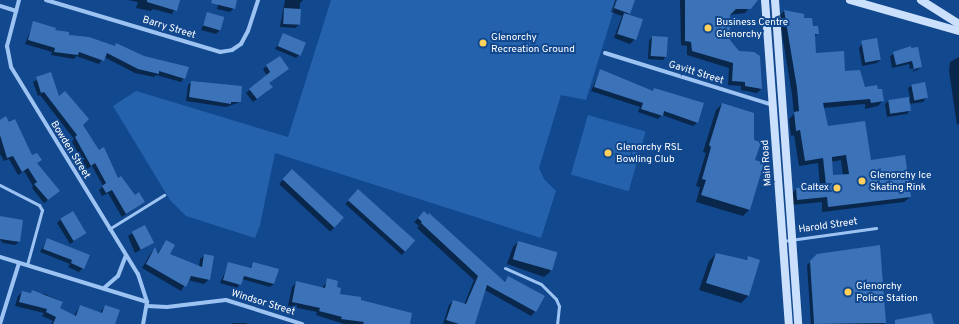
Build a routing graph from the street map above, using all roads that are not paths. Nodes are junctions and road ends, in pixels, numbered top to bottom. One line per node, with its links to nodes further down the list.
1 (19, 0): 9 (street, Bowden Street)
2 (46, 0): 3 (street, Barry Street)
3 (258, 0)
4 (765, 0): 13 (main road, Main Road)
5 (775, 0): 14 (main road, Main Road)
6 (850, 0): 11 (main road)
7 (921, 0): 10 (main road)
8 (0, 6): 9 (street)
9 (16, 11): 18 (street, Bowden Street)
10 (959, 24)
11 (959, 31)
12 (605, 53): 13 (street, Gavitt Street)
13 (773, 105): 14 (street, Gavitt Street); 20 (main road, Main Road)
14 (782, 108): 19 (main road, Main Road)
15 (0, 184): 24 (lane)
16 (164, 195): 18 (lane)
17 (876, 228): 19 (lane, Harold Street)
18 (110, 229): 21 (street, Bowden Street)
19 (792, 239): 20 (lane, Harold Street); 33 (main road, Main Road)
20 (783, 241): 32 (main road, Main Road)
21 (126, 254): 26 (street); 27 (street, Bowden Street)
22 (0, 257): 23 (street, Windsor Street)
23 (19, 263): 24 (street, Windsor Street); 28 (street)
24 (27, 265): 26 (street, Windsor Street)
25 (505, 268): 31 (lane)
26 (104, 288): 27 (street, Windsor Street)
27 (147, 304): 29 (street); 30 (street, Windsor Street)
28 (0, 324)
29 (143, 324)
30 (302, 324)
31 (557, 324)
32 (789, 324)
33 (798, 324)

